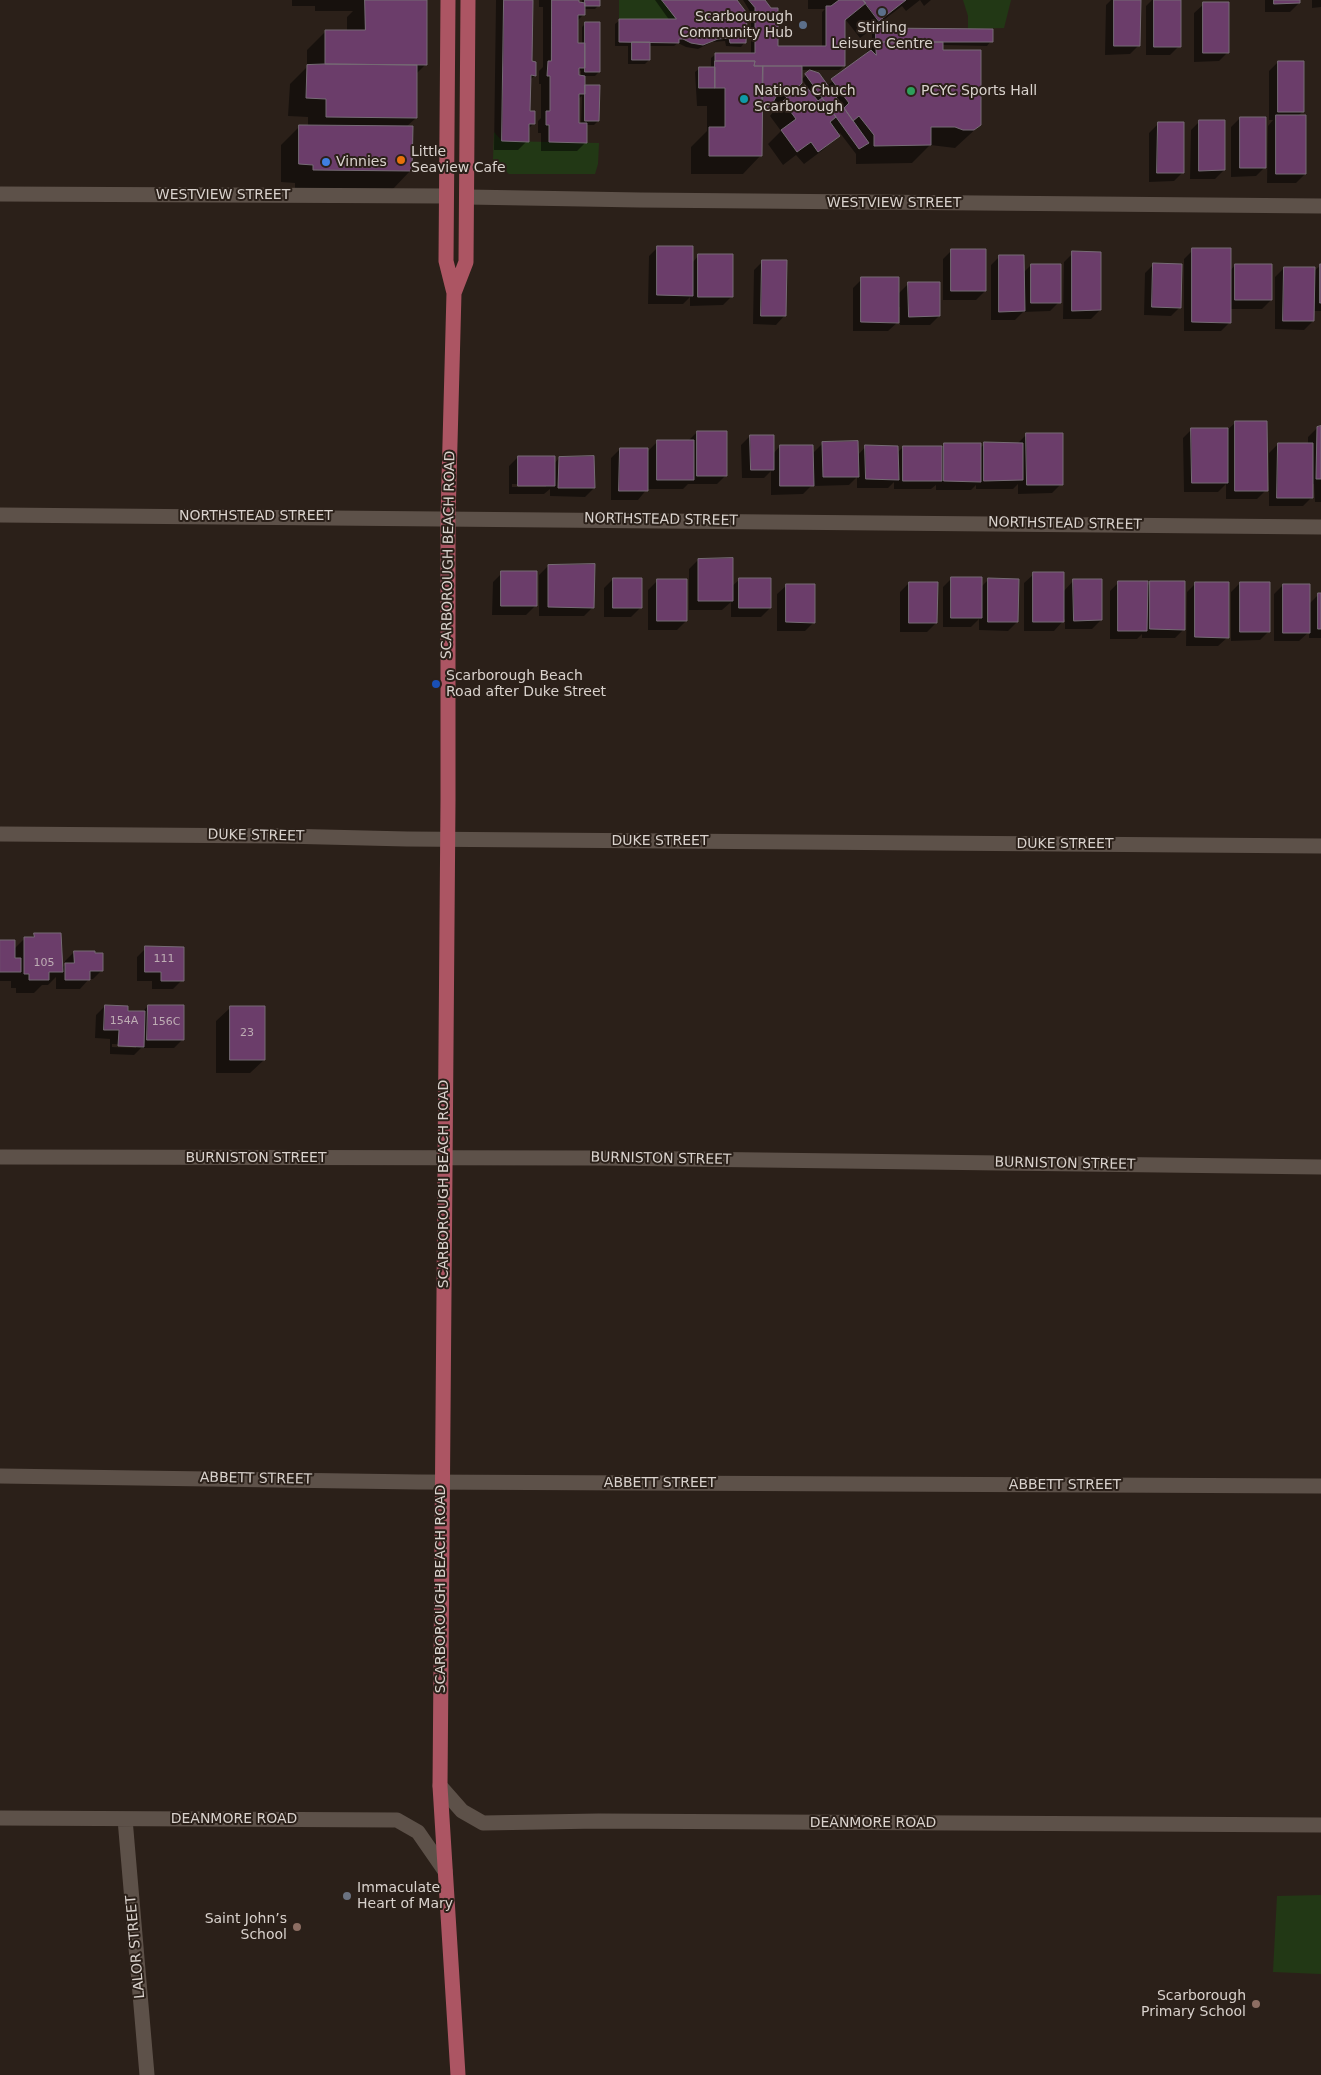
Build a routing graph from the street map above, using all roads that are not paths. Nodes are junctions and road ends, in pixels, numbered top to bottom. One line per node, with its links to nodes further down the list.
1 (448, 0): 4 (main road, SCARBOROUGH BEACH ROAD)
2 (468, 0): 5 (main road, SCARBOROUGH BEACH ROAD)
3 (0, 194): 4 (street, WESTVIEW STREET)
4 (446, 196): 7 (main road, SCARBOROUGH BEACH ROAD)
5 (467, 197): 6 (street, WESTVIEW STREET); 7 (main road, SCARBOROUGH BEACH ROAD)
6 (1321, 206)
7 (454, 294): 9 (main road, SCARBOROUGH BEACH ROAD)
8 (0, 515): 9 (street, NORTHSTEAD STREET)
9 (448, 518): 10 (street, NORTHSTEAD STREET); 12 (main road, SCARBOROUGH BEACH ROAD)
10 (1321, 527)
11 (0, 834): 12 (street, DUKE STREET)
12 (447, 840): 13 (street, DUKE STREET); 15 (main road, SCARBOROUGH BEACH ROAD)
13 (1321, 846)
14 (0, 1157): 15 (street, BURNISTON STREET)
15 (444, 1158): 16 (street, BURNISTON STREET); 18 (main road, SCARBOROUGH BEACH ROAD)
16 (1321, 1167)
17 (0, 1476): 18 (street, ABBETT STREET)
18 (442, 1481): 19 (street, ABBETT STREET); 20 (main road, SCARBOROUGH BEACH ROAD)
19 (1321, 1486)
20 (440, 1786): 23 (street, DEANMORE ROAD); 24 (main road, SCARBOROUGH BEACH ROAD)
21 (0, 1818): 22 (street, DEANMORE ROAD)
22 (125, 1819): 24 (street, DEANMORE ROAD); 25 (street, LALOR STREET)
23 (1321, 1825)
24 (445, 1871): 26 (main road, SCARBOROUGH BEACH ROAD)
25 (147, 2075)
26 (458, 2075)

